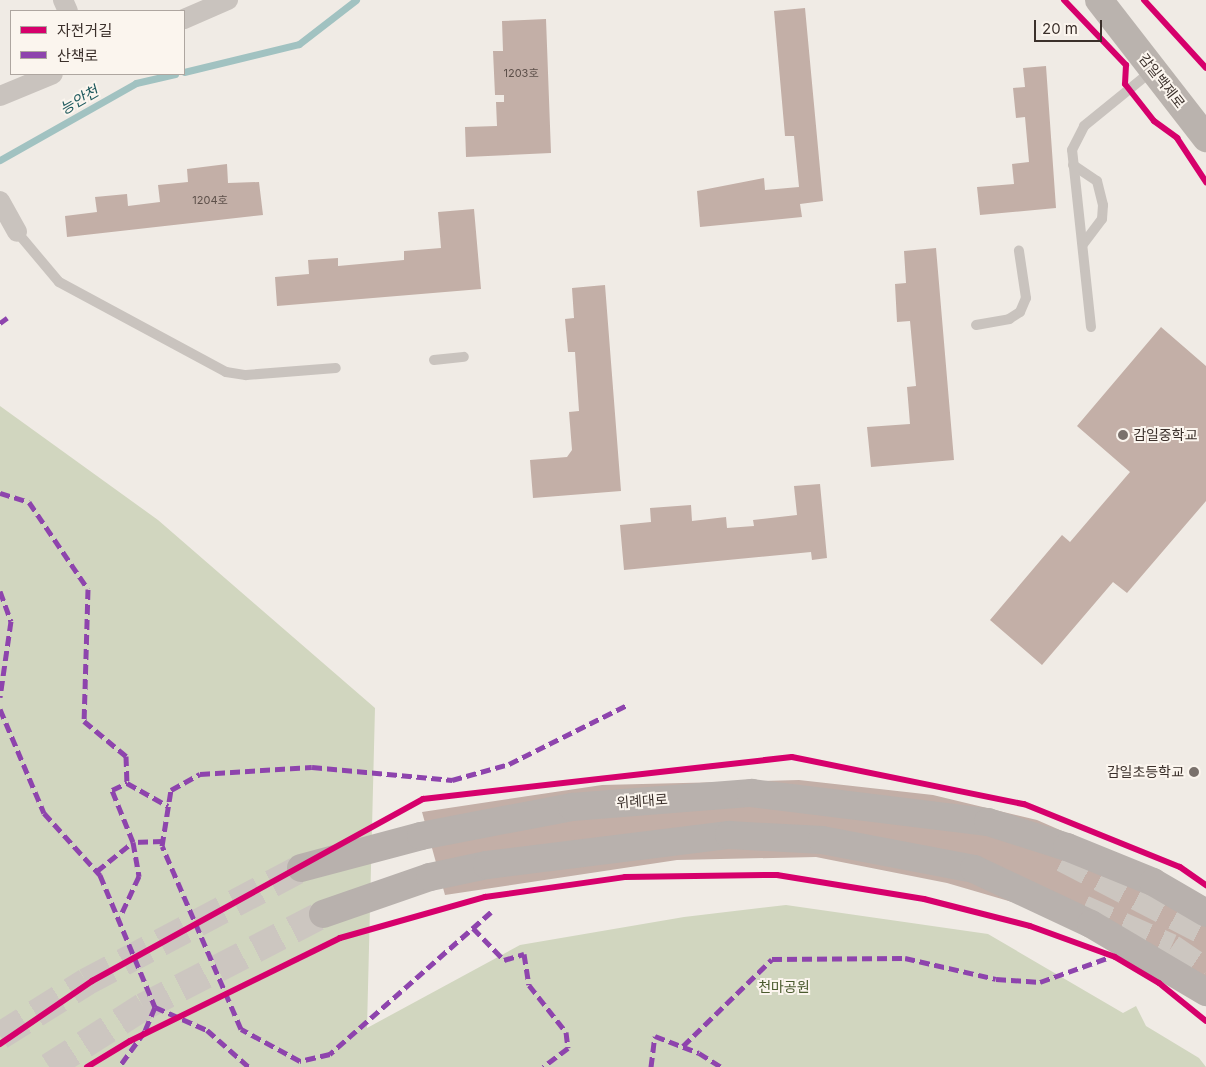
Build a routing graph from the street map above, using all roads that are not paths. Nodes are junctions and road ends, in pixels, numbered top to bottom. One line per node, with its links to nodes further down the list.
1 (228, 0): 3 (street)
2 (1099, 0): 4 (main road, 감일백제로)
3 (185, 19)
4 (1153, 70): 7 (main road, 감일백제로); 8 (lane)
5 (51, 75): 6 (street)
6 (0, 96)
7 (1206, 138)
8 (1073, 165): 11 (lane); 11 (lane)
9 (0, 201): 10 (street)
10 (17, 232): 17 (lane)
11 (1083, 244): 14 (lane)
12 (1019, 251): 13 (lane)
13 (976, 325)
14 (1091, 327)
15 (464, 357): 16 (lane)
16 (434, 360)
17 (336, 368)
18 (301, 868): 19 (main road, 위례대로)
19 (1206, 913)
20 (322, 914): 21 (main road)
21 (1206, 992)

